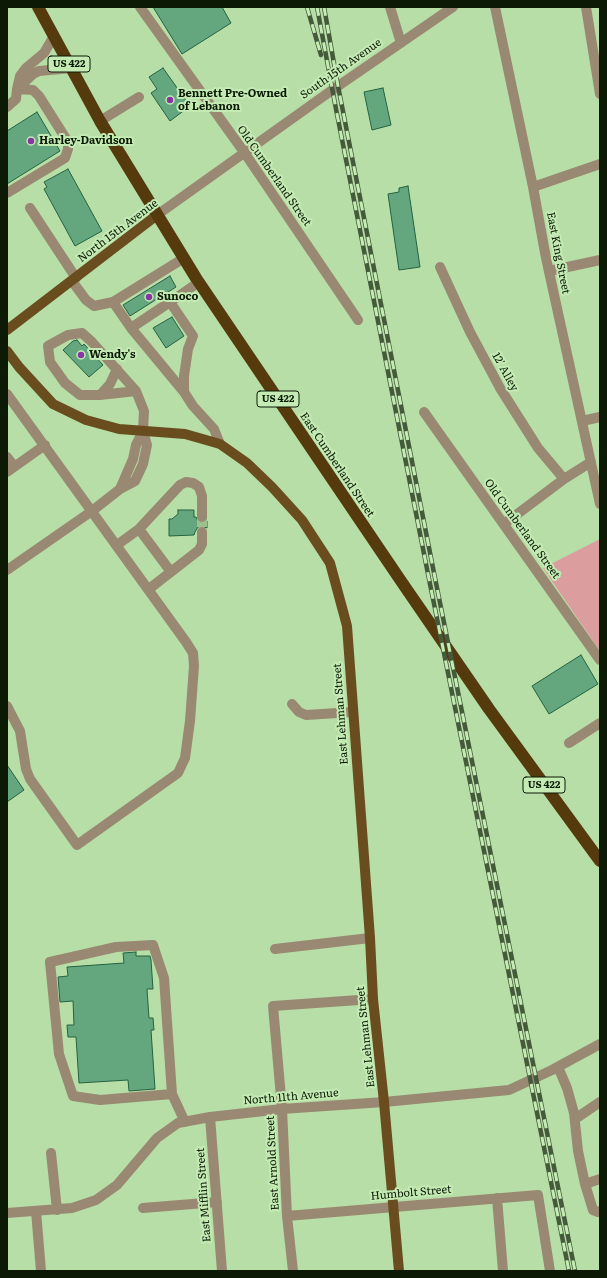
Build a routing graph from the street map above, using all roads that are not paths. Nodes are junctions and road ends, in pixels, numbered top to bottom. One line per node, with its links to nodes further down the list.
1 (38, 7): 7 (highway, East Cumberland Street / US 422)
2 (140, 7): 15 (street, Old Cumberland Street)
3 (390, 7): 8 (street)
4 (453, 7): 8 (street, South 15th Avenue)
5 (495, 7): 17 (street, East King Street)
6 (586, 7): 11 (street)
7 (54, 36): 9 (highway, East Cumberland Street / US 422); 10 (street)
8 (401, 43): 15 (street, South 15th Avenue)
9 (72, 68): 10 (street); 14 (highway, East Cumberland Street / US 422)
10 (17, 89): 13 (street); 18 (street)
11 (600, 94)
12 (139, 97): 14 (street)
13 (7, 107)
14 (100, 121): 20 (highway, East Cumberland Street / US 422)
15 (244, 152): 20 (street, North 15th Avenue); 29 (street, Old Cumberland Street)
16 (600, 164): 17 (street)
17 (533, 187): 24 (street, East King Street)
18 (7, 193)
19 (30, 208): 25 (street)
20 (157, 215): 21 (highway, East Cumberland Street / US 422); 25 (main road, North 15th Avenue)
21 (184, 258): 26 (highway, East Cumberland Street / US 422); 27 (street)
22 (600, 260): 24 (street)
23 (440, 267): 47 (street, 12' Alley)
24 (549, 271): 40 (street, East King Street)
25 (74, 279): 27 (street); 31 (main road, North 15th Avenue)
26 (199, 282): 28 (street); 64 (highway, East Cumberland Street / US 422)
27 (113, 302): 30 (street)
28 (170, 302): 30 (street); 35 (street)
29 (358, 320)
30 (131, 328): 35 (street)
31 (7, 330)
32 (7, 350): 41 (main road, East Lehman Street)
33 (117, 369): 34 (street); 37 (street); 37 (street)
34 (136, 390): 37 (street); 41 (street)
35 (184, 392): 42 (street)
36 (7, 394): 43 (street)
37 (100, 395)
38 (424, 412): 51 (street, Old Cumberland Street)
39 (600, 417): 40 (street)
40 (582, 421): 45 (street, East King Street)
41 (143, 431): 42 (main road, East Lehman Street); 49 (street)
42 (220, 444): 61 (main road, East Lehman Street)
43 (44, 445): 46 (street); 49 (street)
44 (7, 457): 46 (street)
45 (591, 462): 47 (street); 48 (street, East King Street)
46 (11, 469)
47 (564, 479): 51 (street)
48 (600, 504)
49 (92, 511): 54 (street); 55 (street)
50 (202, 517): 52 (street)
51 (504, 524): 58 (street, Old Cumberland Street)
52 (139, 529): 54 (street); 56 (street)
53 (202, 532): 56 (street)
54 (117, 545): 57 (street)
55 (7, 570)
56 (171, 572): 57 (street)
57 (149, 589): 60 (street)
58 (600, 660)
59 (292, 704): 61 (street)
60 (7, 706)
61 (353, 712): 65 (main road, East Lehman Street)
62 (600, 724): 63 (street)
63 (569, 743)
64 (600, 861)
65 (370, 938): 66 (street); 67 (main road, East Lehman Street)
66 (275, 949)
67 (372, 999): 71 (main road, East Lehman Street); 73 (street, East Arnold Street)
68 (600, 1044): 69 (street, North 11th Avenue)
69 (558, 1067): 71 (street, North 11th Avenue); 75 (street)
70 (172, 1094): 70 (street); 76 (street)
71 (384, 1102): 73 (street, North 11th Avenue); 82 (main road, East Lehman Street)
72 (600, 1102): 75 (street)
73 (282, 1109): 74 (street, North 11th Avenue); 88 (street, East Arnold Street)
74 (210, 1116): 76 (street, North 11th Avenue); 81 (street, East Mifflin Street)
75 (575, 1118): 79 (street)
76 (185, 1122): 84 (street, North 11th Avenue)
77 (51, 1153): 84 (street)
78 (600, 1179): 79 (street)
79 (585, 1184): 86 (street)
80 (498, 1198): 82 (street, Humbolt Street); 93 (street); 94 (street, Humbolt Street)
81 (217, 1202): 83 (street); 90 (street, East Mifflin Street)
82 (394, 1207): 88 (street, Humbolt Street); 92 (main road, East Lehman Street)
83 (143, 1208)
84 (56, 1210): 85 (street, North 11th Avenue)
85 (36, 1211): 87 (street, North 11th Avenue); 89 (street)
86 (600, 1211)
87 (7, 1213)
88 (287, 1216): 91 (street, East Arnold Street)
89 (41, 1271)
90 (222, 1271)
91 (293, 1271)
92 (399, 1271)
93 (503, 1271)
94 (550, 1271)

